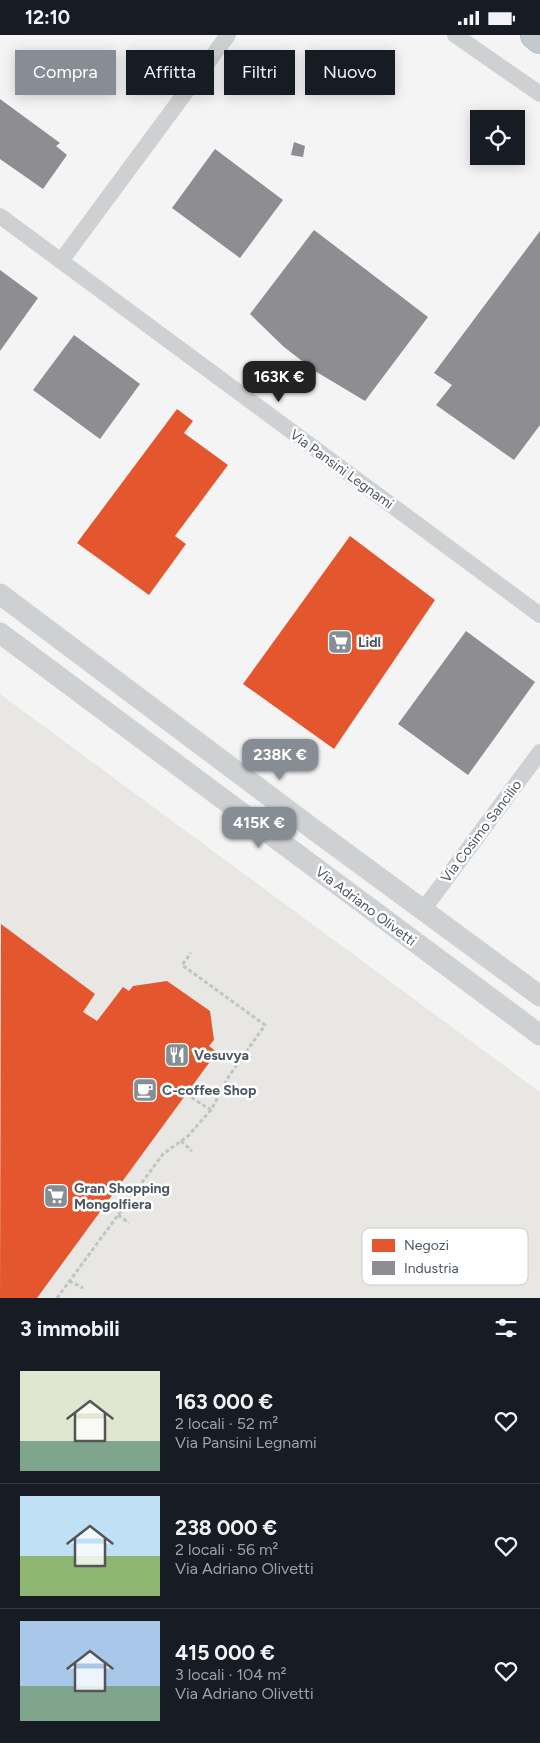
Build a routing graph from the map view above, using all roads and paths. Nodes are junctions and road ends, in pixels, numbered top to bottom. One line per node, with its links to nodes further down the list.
1 (228, 35): 7 (street)
2 (455, 35): 5 (street)
3 (535, 35): 4 (highway)
4 (540, 39)
5 (540, 94)
6 (0, 216): 7 (street, Via Pansini Legnami)
7 (61, 261): 9 (street, Via Pansini Legnami)
8 (0, 594): 12 (street)
9 (540, 615)
10 (0, 633): 15 (street, Via Adriano Olivetti)
11 (540, 752): 12 (street, Via Cosimo Sancilio)
12 (423, 910): 14 (street)
13 (191, 953): 16 (path)
14 (540, 996)
15 (540, 1035)
16 (245, 1054): 17 (path); 19 (path)
17 (251, 1058)
18 (186, 1094): 19 (path)
19 (211, 1110): 20 (path)
20 (181, 1141): 21 (path); 22 (path)
21 (192, 1151)
22 (118, 1215): 23 (path); 24 (path)
23 (129, 1223)
24 (69, 1281): 25 (path); 26 (path)
25 (83, 1288)
26 (56, 1298)

